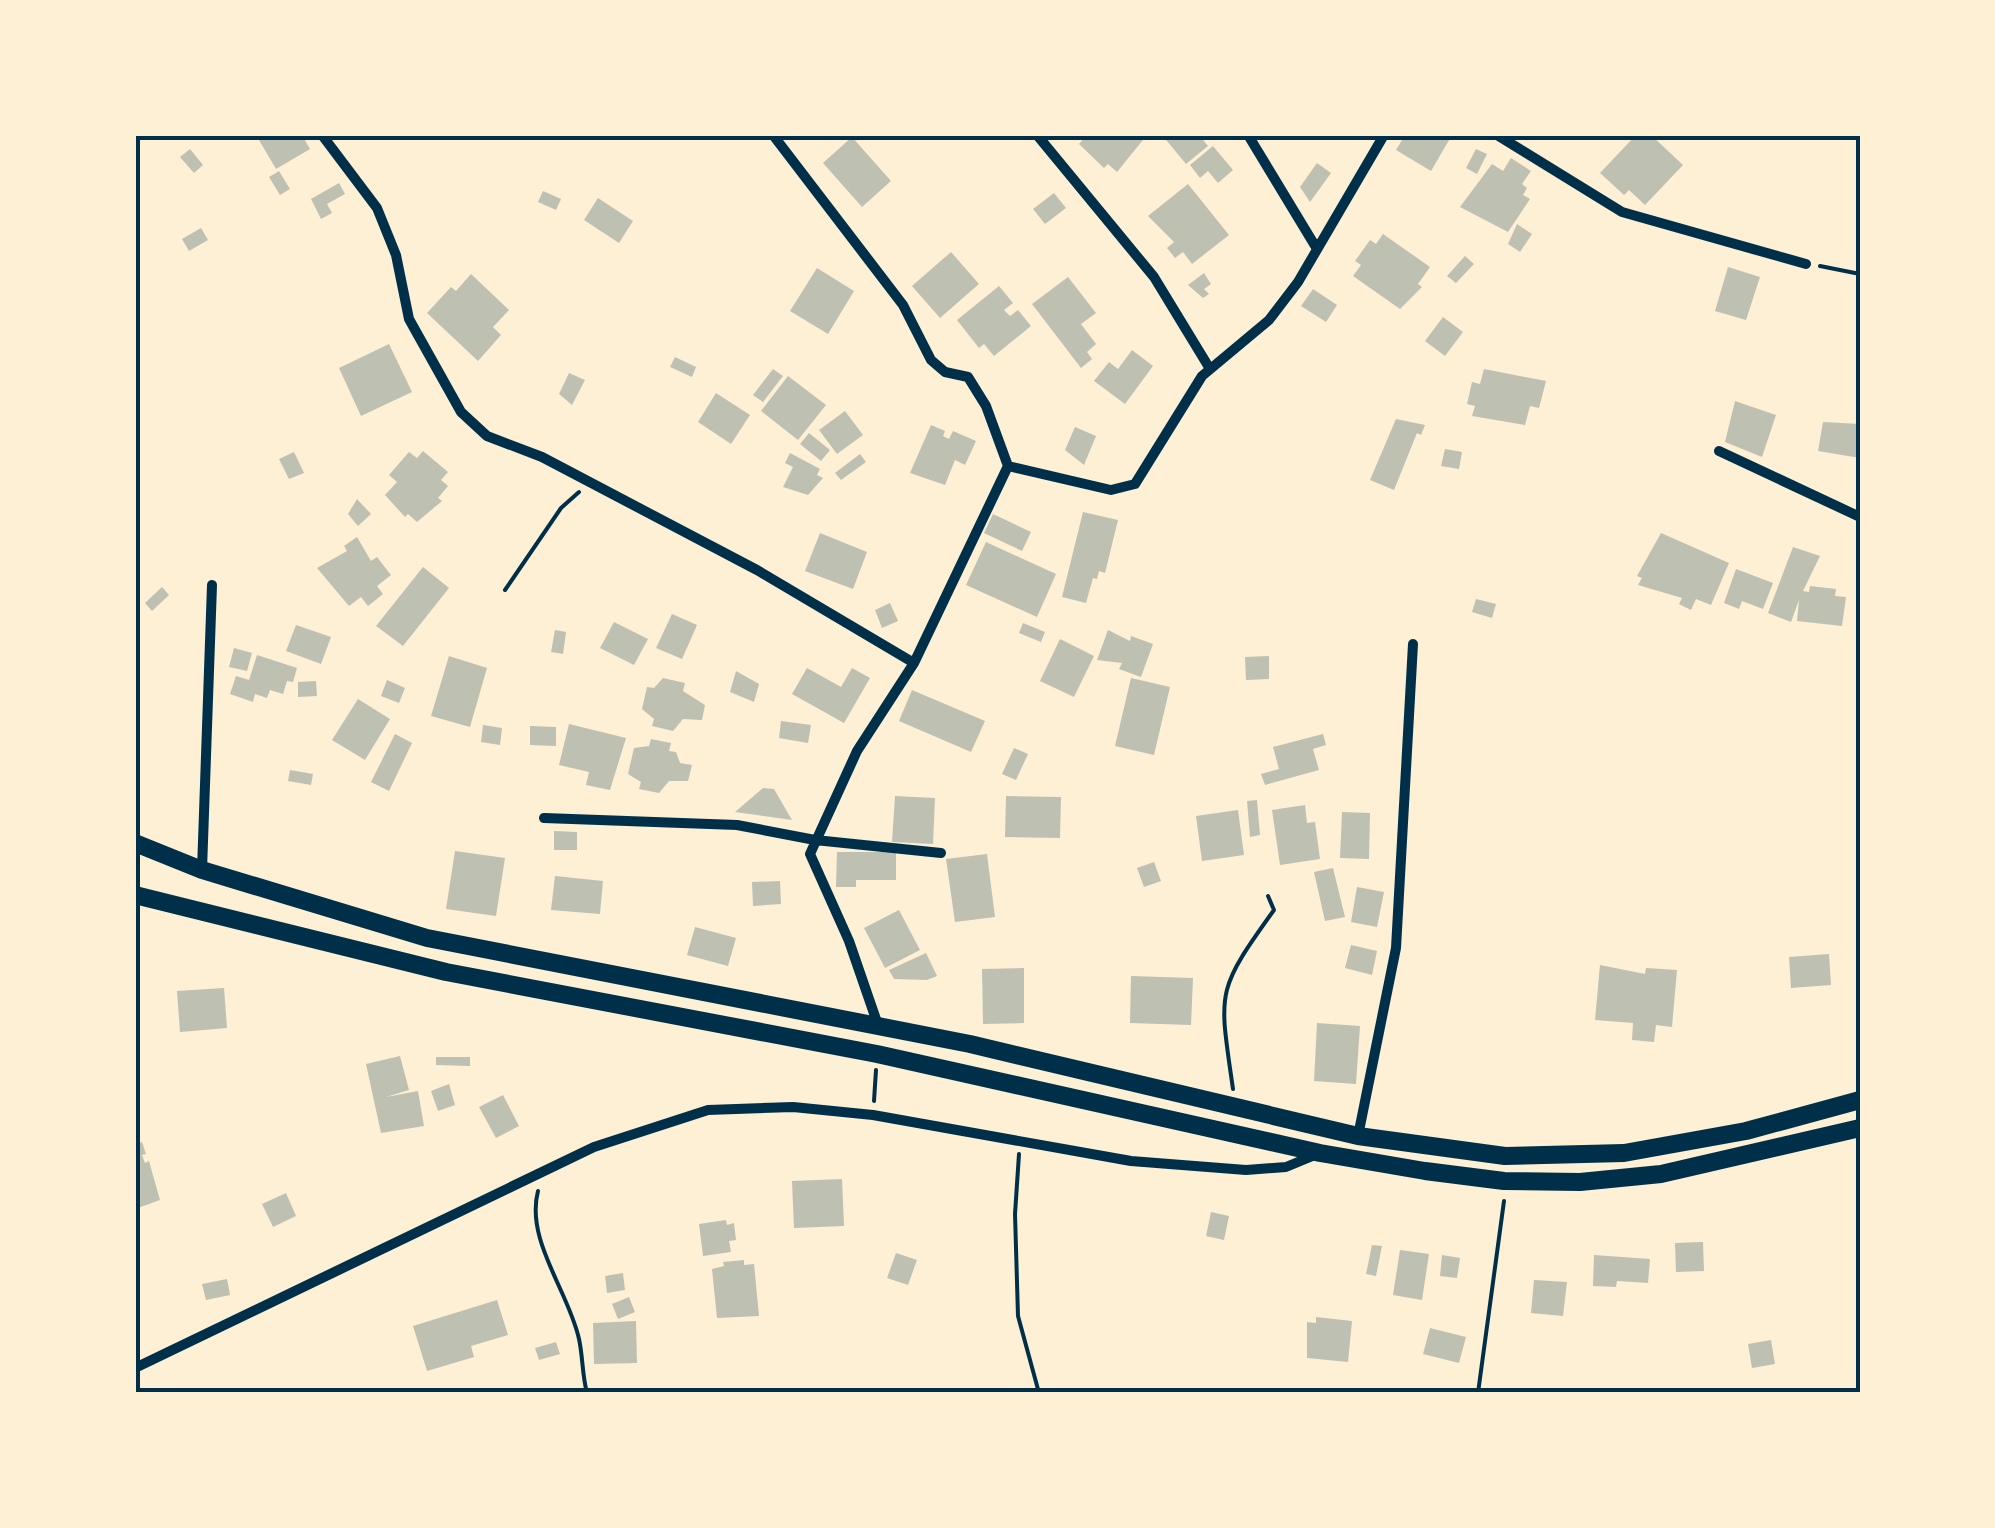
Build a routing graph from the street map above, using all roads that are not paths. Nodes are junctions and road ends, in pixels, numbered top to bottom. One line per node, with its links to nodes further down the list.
1 (322, 135): 15 (street)
2 (773, 135): 11 (street)
3 (1037, 135): 9 (street)
4 (1248, 135): 7 (street)
5 (1384, 135): 7 (street)
6 (1497, 135): 8 (street)
7 (1317, 249): 9 (street)
8 (1806, 264)
9 (1210, 369): 11 (street)
10 (1719, 451): 12 (street)
11 (1008, 466): 15 (street)
12 (1860, 517)
13 (212, 585): 20 (street)
14 (1413, 644): 25 (street)
15 (914, 663): 17 (street)
16 (544, 818): 17 (street)
17 (815, 840): 19 (street); 22 (street)
18 (135, 843): 20 (main road)
19 (941, 853)
20 (202, 870): 22 (main road)
21 (135, 895): 26 (main road)
22 (878, 1028): 25 (main road)
23 (1860, 1100): 25 (main road)
24 (1860, 1128): 26 (main road)
25 (1358, 1136)
26 (1320, 1153): 27 (street)
27 (135, 1368)

